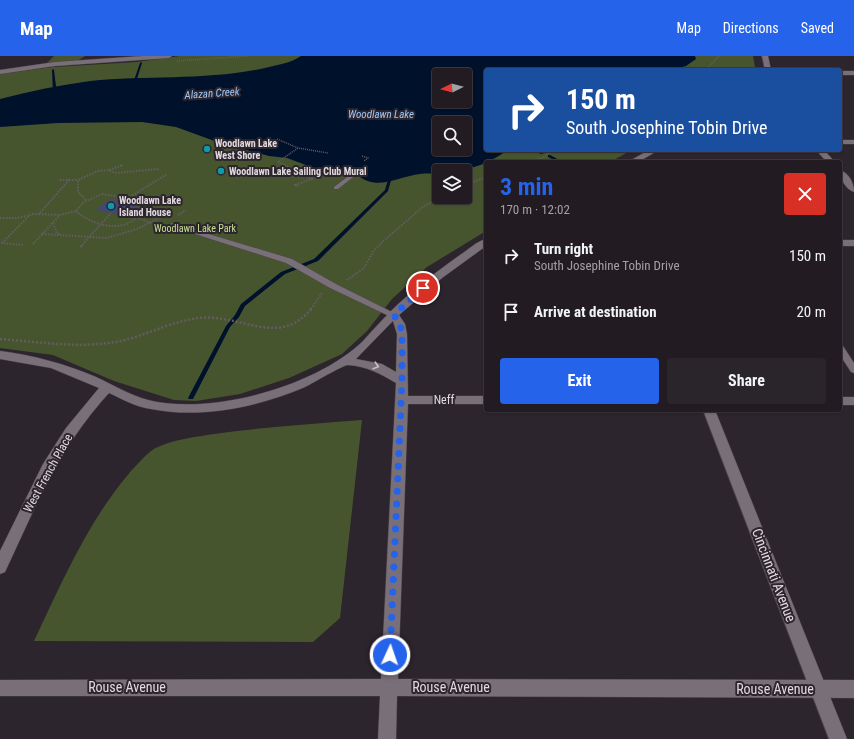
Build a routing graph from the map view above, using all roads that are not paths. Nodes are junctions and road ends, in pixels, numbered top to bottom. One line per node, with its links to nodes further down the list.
1 (90, 56): 4 (street)
2 (169, 56): 4 (street)
3 (765, 56): 5 (street)
4 (84, 62): 6 (street)
5 (768, 68)
6 (0, 72)
7 (842, 73): 8 (street)
8 (854, 73)
9 (842, 142): 10 (street)
10 (854, 142)
11 (651, 152): 13 (street)
12 (822, 152): 14 (street)
13 (636, 160)
14 (829, 160)
15 (359, 170): 17 (lane)
16 (850, 179): 18 (street)
17 (336, 188)
18 (854, 188)
19 (168, 227): 23 (lane)
20 (484, 243): 23 (street)
21 (842, 243): 22 (street)
22 (854, 243)
23 (394, 315): 26 (street); 28 (street)
24 (842, 351): 27 (lane)
25 (0, 355): 29 (street)
26 (346, 360): 28 (street, one-way to 28); 29 (street)
27 (854, 370)
28 (402, 381): 30 (street)
29 (108, 387): 35 (street, West French Place)
30 (402, 400): 31 (street, Neff); 36 (street)
31 (484, 400)
32 (842, 401): 33 (street)
33 (854, 401)
34 (710, 412): 38 (street, Cincinnati Avenue)
35 (0, 567)
36 (389, 687): 37 (street, Rouse Avenue); 38 (street, Rouse Avenue); 40 (street)
37 (0, 688)
38 (819, 689): 39 (street, Rouse Avenue); 41 (street, Cincinnati Avenue)
39 (854, 689)
40 (387, 739)
41 (838, 739)

